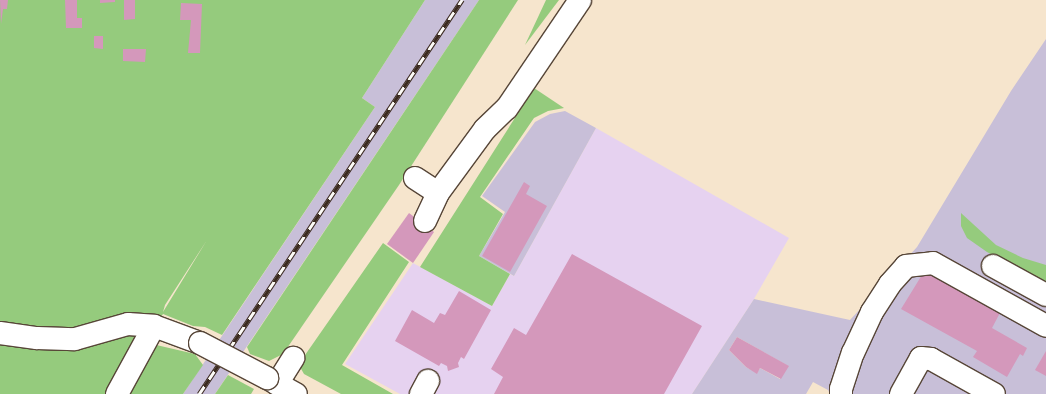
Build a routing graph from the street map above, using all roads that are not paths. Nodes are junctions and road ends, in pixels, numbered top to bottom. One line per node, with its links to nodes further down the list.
1 (580, 0): 3 (street)
2 (415, 178): 3 (street)
3 (438, 193): 4 (street)
4 (425, 221)
5 (994, 266): 6 (street)
6 (1046, 294)
7 (154, 326): 9 (street); 11 (street, bridge); 12 (street)
8 (1046, 326): 13 (street)
9 (0, 333)
10 (293, 358): 11 (street)
11 (280, 385)
12 (117, 394)
13 (841, 394)
14 (901, 394): 15 (street)
15 (994, 394)

